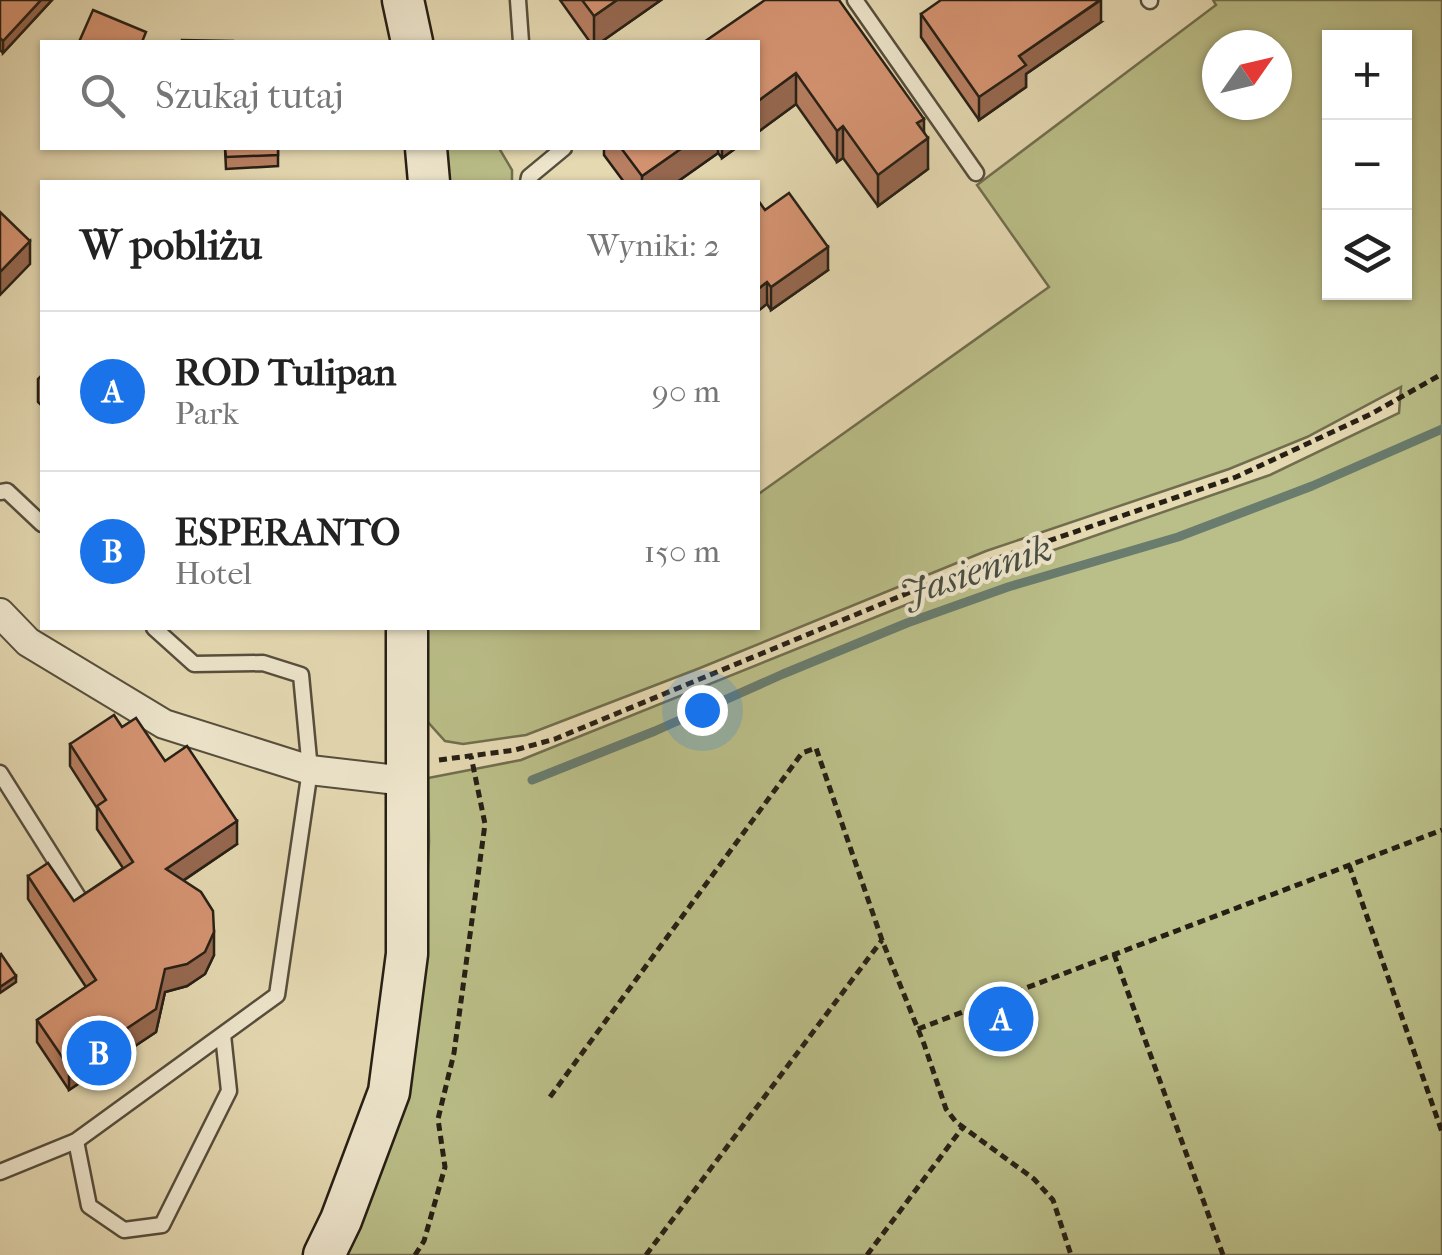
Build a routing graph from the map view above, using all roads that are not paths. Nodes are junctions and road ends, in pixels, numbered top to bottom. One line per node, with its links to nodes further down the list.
1 (403, 0): 4 (street)
2 (518, 0): 5 (lane)
3 (855, 0): 8 (lane)
4 (412, 40)
5 (521, 40)
6 (426, 150): 9 (street)
7 (562, 150): 10 (lane)
8 (976, 173)
9 (429, 180)
10 (528, 180)
11 (0, 492): 12 (lane)
12 (40, 522)
13 (0, 613): 16 (street)
14 (156, 630): 16 (lane)
15 (407, 630): 17 (street)
16 (310, 770): 17 (street); 20 (lane)
17 (406, 772): 23 (street)
18 (0, 773): 19 (lane)
19 (80, 900)
20 (223, 1035): 21 (lane); 21 (lane)
21 (76, 1142): 22 (lane)
22 (0, 1172)
23 (324, 1255)

